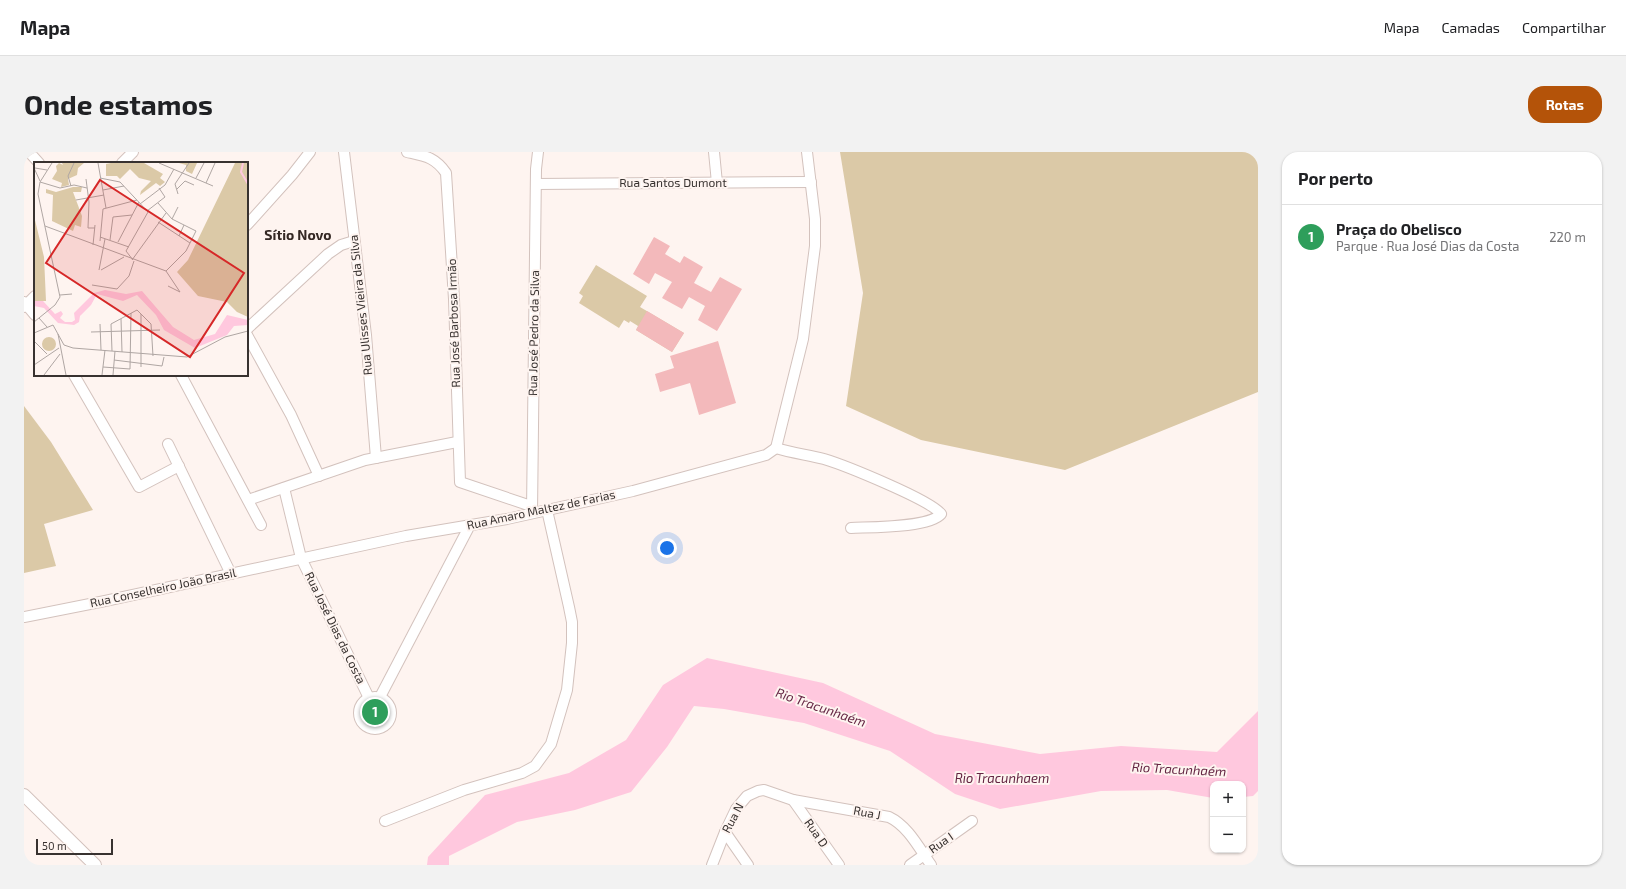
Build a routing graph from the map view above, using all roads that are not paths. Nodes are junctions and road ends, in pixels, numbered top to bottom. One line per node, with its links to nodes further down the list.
1 (29, 152): 10 (street)
2 (134, 152): 11 (street)
3 (310, 152): 15 (street)
4 (344, 152): 16 (street, Rua Ulisses Vieira da Silva)
5 (407, 152): 9 (street)
6 (538, 152): 14 (street, Rua José Pedro da Silva)
7 (714, 152): 13 (street)
8 (807, 152): 12 (street)
9 (425, 154): 24 (street, Rua José Barbosa Irmão)
10 (38, 162)
11 (123, 162)
12 (811, 182): 13 (street, Rua Santos Dumont); 26 (street)
13 (717, 183): 14 (street, Rua Santos Dumont)
14 (536, 184): 32 (street, Rua José Pedro da Silva)
15 (248, 224)
16 (354, 241): 20 (street); 27 (street, Rua Ulisses Vieira da Silva)
17 (34, 297): 18 (street)
18 (25, 304): 19 (street)
19 (34, 314)
20 (248, 328)
21 (248, 337): 29 (street)
22 (75, 376): 28 (street)
23 (181, 376): 31 (street)
24 (457, 442): 27 (street); 32 (street, Rua José Barbosa Irmão)
25 (168, 444): 28 (street)
26 (776, 448): 33 (street, Rua Amaro Maltez de Farias); 36 (street)
27 (376, 458): 29 (street)
28 (179, 466): 38 (street)
29 (319, 476): 30 (street)
30 (284, 488): 31 (street); 37 (street, Rua José Dias da Costa)
31 (248, 500): 34 (street)
32 (532, 510): 33 (street, Rua Amaro Maltez de Farias); 35 (street, Rua Amaro Maltez de Farias)
33 (547, 510): 44 (street)
34 (262, 525)
35 (470, 525): 37 (street, Rua Amaro Maltez de Farias); 41 (street)
36 (851, 528)
37 (301, 558): 38 (street, Rua Conselheiro João Brasil); 40 (street, Rua José Dias da Costa)
38 (231, 574): 39 (street, Rua Conselheiro João Brasil)
39 (24, 617)
40 (369, 698): 41 (street, Rua José Dias da Costa); 41 (street, Rua José Dias da Costa)
41 (380, 698)
42 (24, 795): 48 (street)
43 (793, 800): 46 (street, Rua N); 47 (street, Rua J); 51 (street, Rua D)
44 (385, 821)
45 (972, 821): 47 (street, Rua I)
46 (725, 832): 49 (street, Rua N); 50 (street)
47 (924, 855): 52 (street, Rua I); 53 (street, Rua J)
48 (95, 865)
49 (712, 865)
50 (748, 865)
51 (839, 865)
52 (910, 865)
53 (931, 865)

